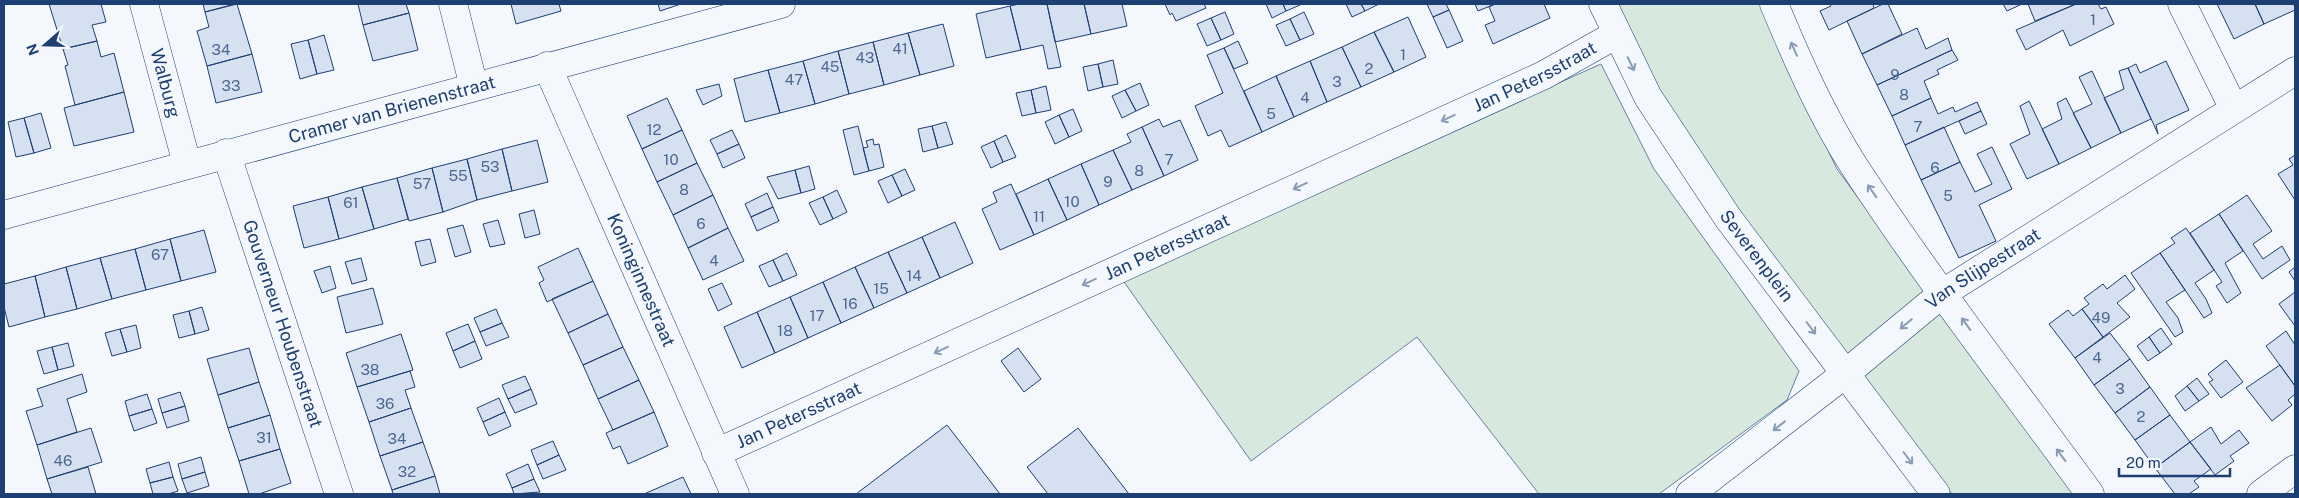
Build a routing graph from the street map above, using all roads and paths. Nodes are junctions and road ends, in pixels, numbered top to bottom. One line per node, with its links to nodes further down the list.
1 (144, 4): 13 (street, Walburg)
2 (453, 4): 10 (street)
3 (1603, 4): 7 (street, Severenplein)
4 (1774, 4): 15 (street, one-way to 4)
5 (2182, 4): 11 (street)
6 (765, 6): 8 (street, Cramer van Brienenstraat)
7 (1617, 34): 16 (street, Severenplein, one-way to 16); 17 (street, Jan Petersstraat, one-way to 17)
8 (547, 66): 10 (street, Cramer van Brienenstraat); 17 (street, Koninginnestraat)
9 (2295, 71): 11 (street, Van Slijpestraat)
10 (474, 87): 12 (street, Cramer van Brienenstraat)
11 (2234, 109): 15 (street, Van Slijpestraat)
12 (226, 153): 13 (street, Cramer van Brienenstraat); 19 (street, Gouverneur Houbenstraat)
13 (187, 164): 14 (street, Cramer van Brienenstraat)
14 (4, 215)
15 (1943, 293): 16 (street, Van Slijpestraat, one-way to 16); 23 (street, one-way to 15)
16 (1845, 374): 21 (street, Van Slijpestraat, one-way to 21); 22 (street, Severenplein, one-way to 22)
17 (716, 452): 20 (street, Koninginnestraat)
18 (2295, 468): 24 (street)
19 (339, 494)
20 (735, 494)
21 (1690, 494)
22 (1936, 494)
23 (2090, 494)
24 (2260, 494)

